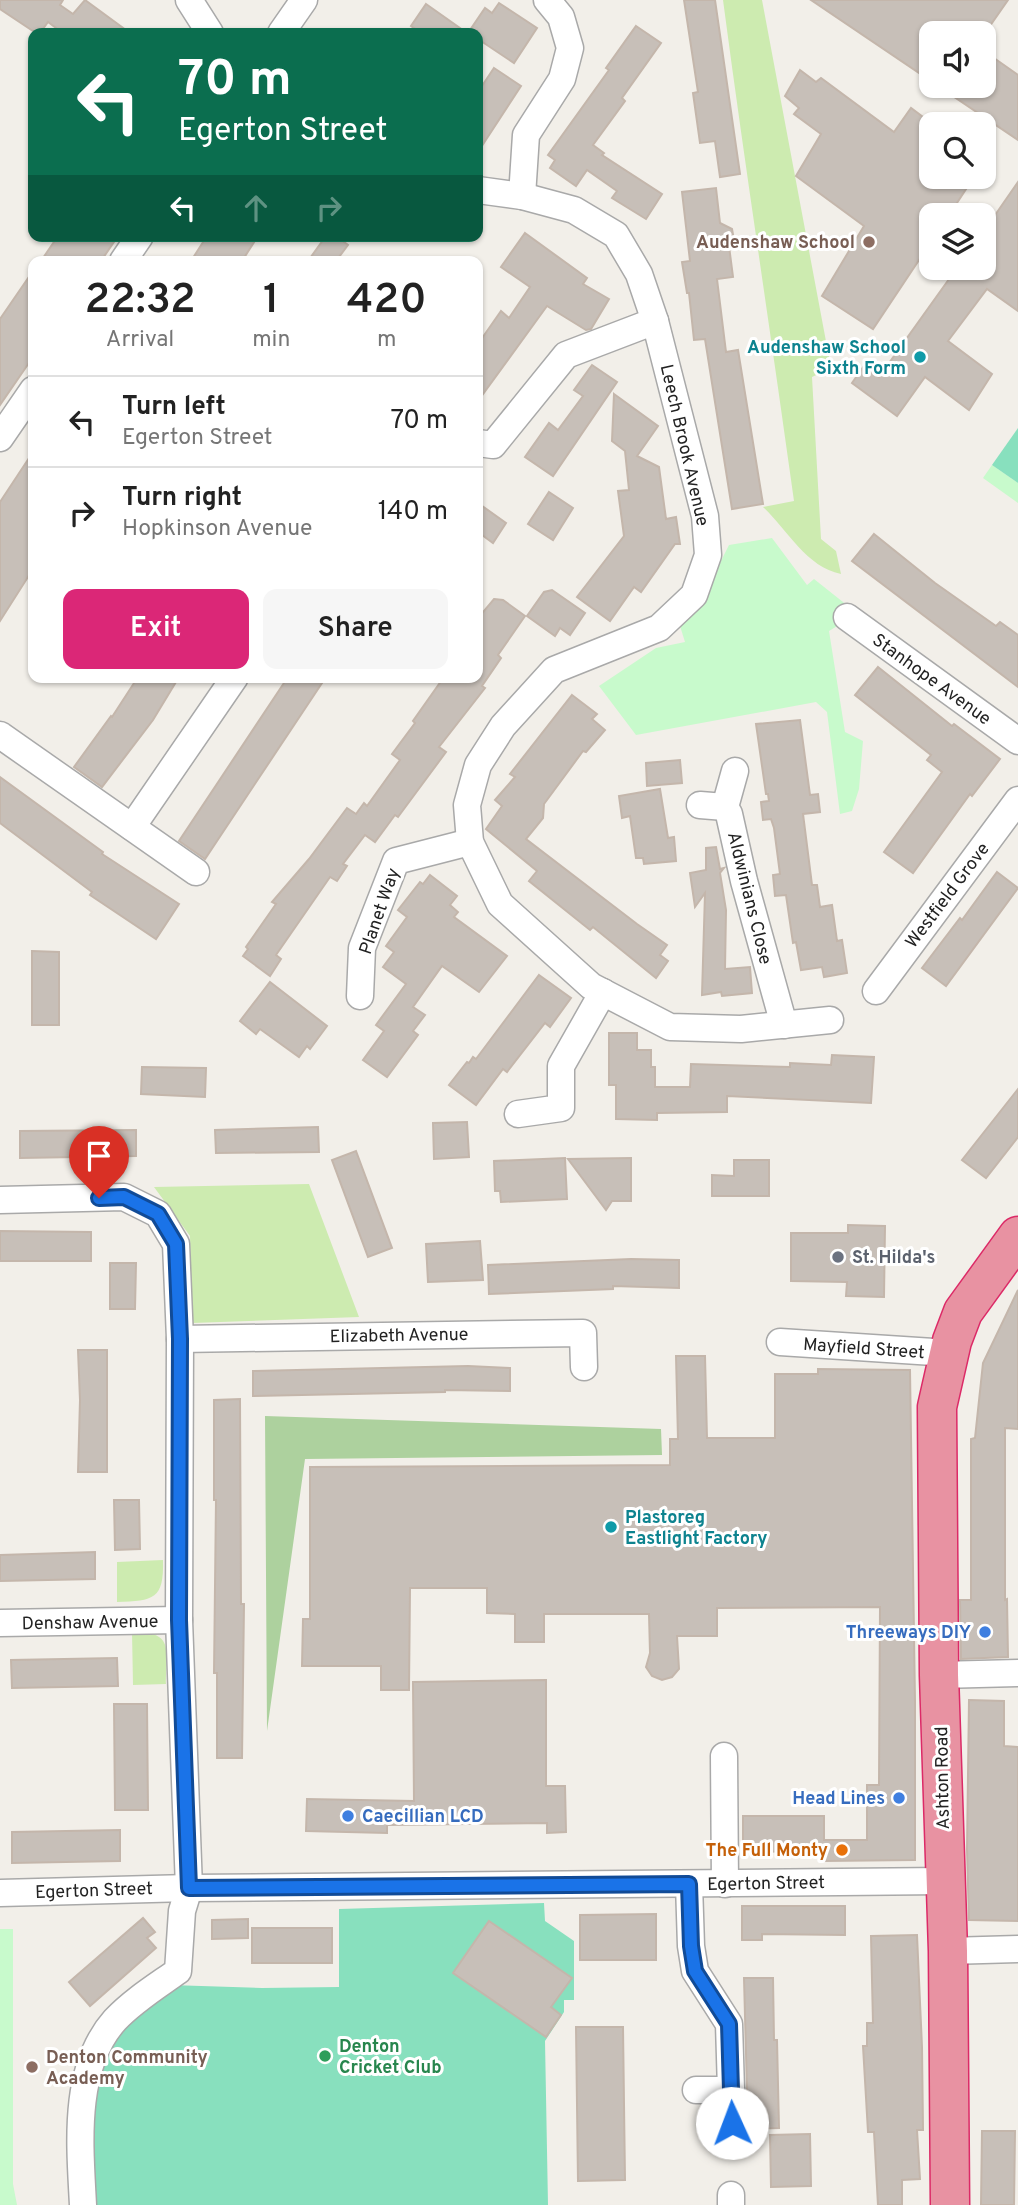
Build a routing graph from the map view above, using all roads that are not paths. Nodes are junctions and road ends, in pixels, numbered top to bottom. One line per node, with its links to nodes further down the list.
1 (189, 0): 4 (street)
2 (304, 0): 5 (street)
3 (547, 0): 7 (street)
4 (207, 28)
5 (284, 28)
6 (483, 191): 7 (street, Leech Brook Avenue)
7 (522, 196): 8 (street, Leech Brook Avenue)
8 (655, 321): 11 (street); 19 (street, Leech Brook Avenue)
9 (28, 402): 10 (street)
10 (0, 438)
11 (483, 444)
12 (847, 617): 15 (street, Stanhope Avenue)
13 (231, 683): 18 (street)
14 (0, 735): 18 (street)
15 (1018, 741)
16 (735, 771): 25 (street, Aldwinians Close)
17 (1018, 800): 21 (street, Westfield Grove)
18 (132, 827): 20 (street)
19 (470, 842): 22 (street, Leech Brook Avenue); 23 (street, Planet Way)
20 (196, 872)
21 (876, 990)
22 (603, 992): 25 (street, Leech Brook Avenue); 26 (street)
23 (360, 996)
24 (830, 1020): 25 (street, Leech Brook Avenue)
25 (784, 1025)
26 (518, 1114)
27 (0, 1200): 29 (street)
28 (1018, 1236): 31 (highway, Ashton Road)
29 (180, 1339): 32 (street, Elizabeth Avenue); 33 (street)
30 (780, 1342): 31 (street, Mayfield Street)
31 (949, 1353): 36 (highway, Ashton Road)
32 (584, 1367)
33 (179, 1620): 34 (street, Denshaw Avenue); 41 (street)
34 (0, 1623)
35 (1018, 1673): 36 (street)
36 (939, 1675): 38 (highway, Ashton Road)
37 (724, 1756): 40 (street)
38 (944, 1881): 40 (street, Egerton Street); 44 (highway, Ashton Road)
39 (689, 1884): 40 (street, Egerton Street); 41 (street, Egerton Street); 46 (street)
40 (725, 1884)
41 (189, 1888): 42 (street, Egerton Street); 48 (street)
42 (0, 1893)
43 (1018, 1949): 44 (street)
44 (948, 1951): 49 (highway, Ashton Road)
45 (696, 2090): 46 (street)
46 (731, 2090): 47 (street)
47 (732, 2123)
48 (83, 2205)
49 (950, 2205)

